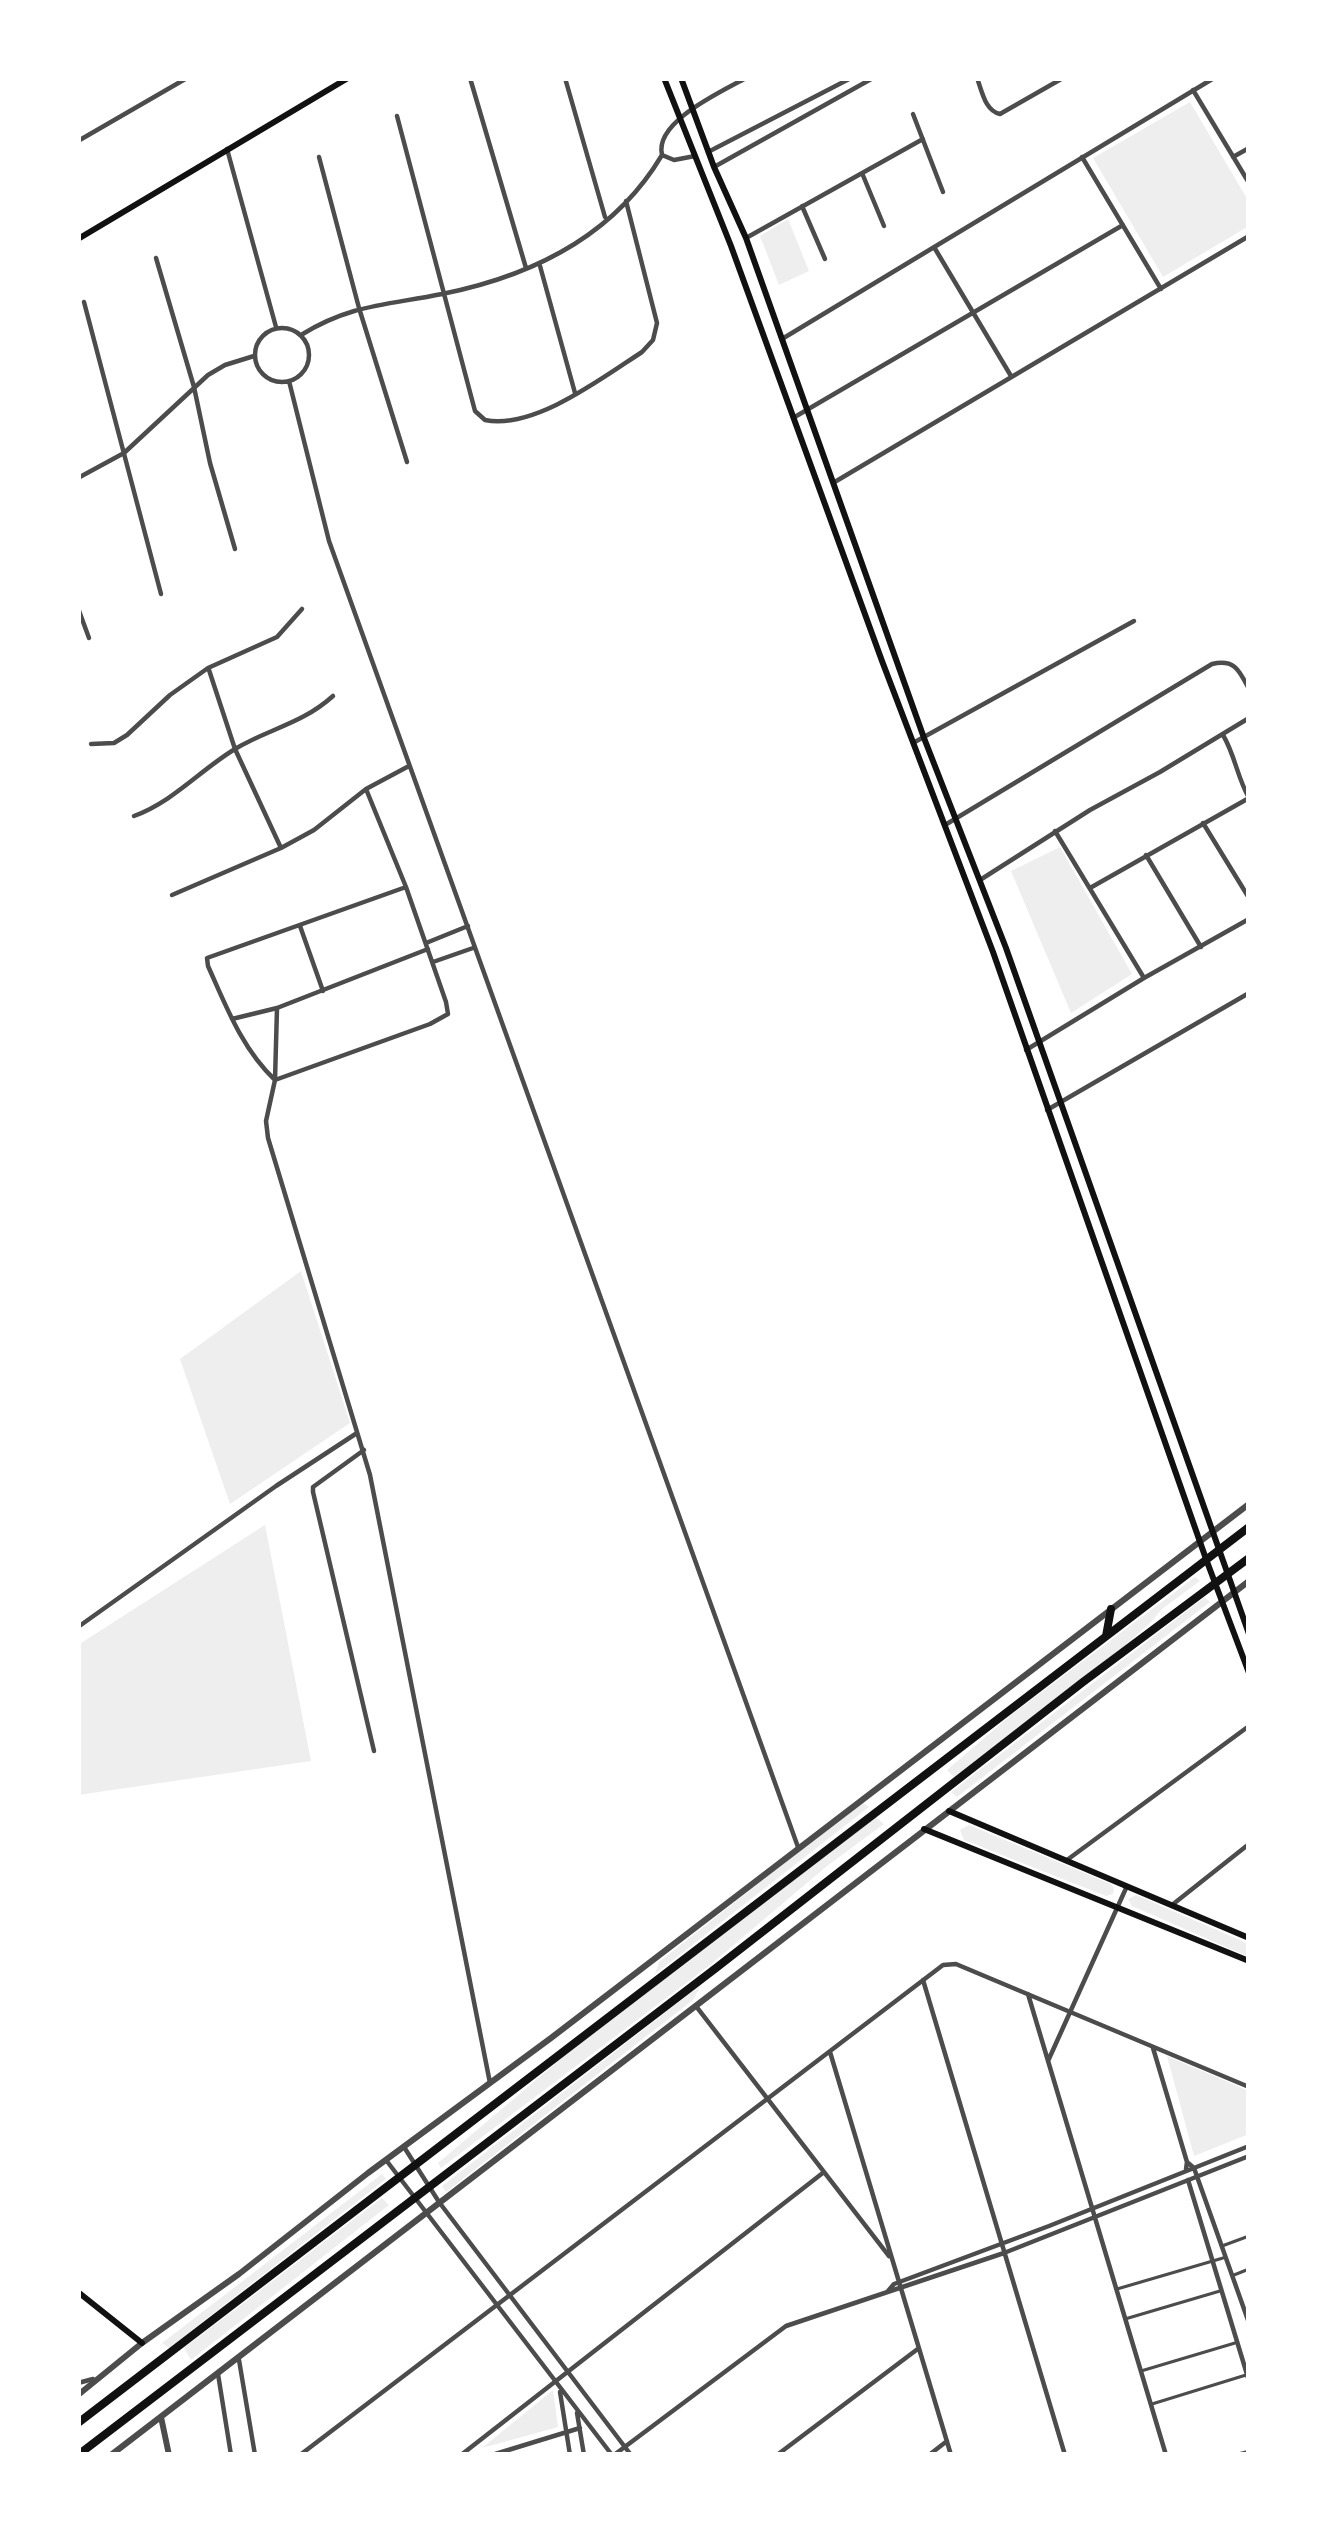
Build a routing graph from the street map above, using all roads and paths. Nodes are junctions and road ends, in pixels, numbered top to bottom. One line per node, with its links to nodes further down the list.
1 (187, 78): 14 (street)
2 (348, 78): 25 (main road)
3 (470, 78): 50 (street)
4 (566, 78): 39 (street)
5 (664, 78): 22 (main road)
6 (681, 78): 19 (main road)
7 (746, 78): 19 (street)
8 (851, 78): 17 (street)
9 (873, 78): 18 (street)
10 (977, 78): 15 (street)
11 (1041, 78): 15 (street)
12 (1063, 78): 15 (street)
13 (1214, 78): 16 (street)
14 (176, 81): 24 (street)
15 (1046, 88)
16 (1193, 91): 31 (street); 32 (street)
17 (817, 96): 18 (street); 27 (street)
18 (823, 106): 33 (street)
19 (692, 109): 22 (street); 27 (main road)
20 (913, 114): 23 (street)
21 (397, 116): 52 (street)
22 (680, 120): 28 (street); 29 (main road)
23 (923, 139): 34 (street); 36 (street)
24 (78, 141)
25 (227, 148): 44 (main road); 56 (street)
26 (1249, 148): 32 (street)
27 (708, 152): 29 (main road); 33 (main road)
28 (662, 155): 29 (street); 37 (street)
29 (695, 156): 45 (main road)
30 (319, 157): 54 (street)
31 (1082, 157): 40 (street); 46 (street)
32 (1233, 157): 35 (street)
33 (714, 167): 43 (main road)
34 (862, 173): 38 (street); 41 (street)
35 (1249, 183)
36 (944, 192)
37 (626, 201): 39 (street); 63 (street)
38 (802, 206): 43 (street); 48 (street)
39 (606, 220): 49 (street)
40 (1123, 224): 51 (street); 55 (street)
41 (884, 226)
42 (1249, 236): 51 (street)
43 (746, 238): 45 (main road); 58 (main road)
44 (78, 239)
45 (731, 246): 65 (main road)
46 (934, 247): 55 (street); 58 (street)
47 (156, 258): 62 (street)
48 (825, 259)
49 (540, 264): 50 (street); 63 (street)
50 (526, 270): 52 (street)
51 (1161, 289): 60 (street)
52 (443, 294): 54 (street); 63 (street)
53 (84, 302): 66 (street)
54 (359, 308): 57 (street); 67 (street)
55 (974, 313): 60 (street); 64 (street)
56 (276, 328): 57 (street); 59 (street)
57 (301, 334): 61 (street)
58 (782, 339): 64 (main road)
59 (254, 356): 61 (street); 62 (street)
60 (1012, 377): 69 (street)
61 (290, 381): 87 (street)
62 (194, 387): 66 (street); 70 (street)
63 (575, 393)
64 (807, 410): 65 (street); 69 (main road)
65 (794, 418): 77 (main road)
66 (124, 453): 68 (street); 71 (street)
67 (407, 462)
68 (78, 478)
69 (833, 483): 76 (main road)
70 (235, 549)
71 (160, 594)
72 (78, 608): 75 (street)
73 (302, 609): 78 (street)
74 (1134, 621): 83 (street)
75 (89, 638)
76 (895, 656): 77 (main road); 83 (main road)
77 (882, 661): 84 (main road)
78 (208, 668): 85 (street); 86 (street)
79 (1249, 689): 91 (street)
80 (333, 696): 86 (street)
81 (1249, 718): 82 (street)
82 (1222, 734): 89 (street); 94 (street)
83 (924, 738): 84 (street); 91 (main road)
84 (913, 743): 93 (main road)
85 (91, 744)
86 (235, 749): 90 (street); 95 (street)
87 (410, 766): 88 (street); 104 (street)
88 (366, 789): 95 (street); 98 (street)
89 (1249, 798): 92 (street)
90 (134, 816)
91 (956, 819): 93 (street); 97 (main road)
92 (1203, 823): 96 (street); 101 (street)
93 (945, 825): 115 (main road)
94 (1055, 831): 97 (street); 99 (street)
95 (281, 848): 100 (street)
96 (1147, 855): 99 (street); 107 (street)
97 (980, 880): 114 (main road)
98 (406, 887): 103 (street); 105 (street)
99 (1090, 888): 109 (street)
100 (172, 895)
101 (1249, 898)
102 (1249, 919): 107 (street)
103 (300, 926): 110 (street); 113 (street)
104 (468, 926): 105 (street); 106 (street)
105 (427, 946): 108 (street); 110 (street)
106 (475, 946): 108 (street); 143 (street)
107 (1202, 946): 109 (street)
108 (433, 962): 116 (street)
109 (1144, 978): 114 (street)
110 (322, 991): 112 (street)
111 (1249, 993): 117 (street)
112 (277, 1008): 113 (street); 116 (street)
113 (232, 1019): 116 (street)
114 (1038, 1043): 115 (street); 117 (main road)
115 (1026, 1050): 118 (main road)
116 (275, 1080): 119 (street)
117 (1060, 1102): 118 (street); 123 (main road)
118 (1047, 1110): 124 (main road)
119 (357, 1432): 120 (street); 134 (street)
120 (364, 1450): 139 (street); 157 (street)
121 (1249, 1504): 123 (street)
122 (1249, 1527): 125 (main road)
123 (1213, 1531): 124 (street); 125 (main road)
124 (1200, 1541): 127 (main road); 133 (street)
125 (1219, 1550): 127 (main road); 128 (main road)
126 (1249, 1558): 128 (main road)
127 (1206, 1559): 130 (main road); 136 (main road)
128 (1228, 1574): 130 (main road); 131 (main road)
129 (1249, 1581): 131 (street)
130 (1215, 1584): 132 (main road); 209 (main road)
131 (1234, 1593): 132 (street); 135 (main road)
132 (1222, 1602): 137 (main road); 140 (street)
133 (1111, 1609): 136 (main road); 143 (street)
134 (78, 1627)
135 (1249, 1634)
136 (1106, 1636): 203 (main road)
137 (1249, 1673)
138 (1249, 1726): 144 (street)
139 (374, 1751)
140 (949, 1811): 141 (street); 144 (main road)
141 (924, 1829): 147 (main road); 152 (street)
142 (1249, 1844): 146 (street)
143 (798, 1847): 157 (street)
144 (1067, 1860): 145 (main road)
145 (1127, 1886): 146 (main road); 147 (street)
146 (1172, 1905): 148 (main road)
147 (1118, 1906): 149 (main road); 153 (street)
148 (1249, 1938)
149 (1249, 1961)
150 (923, 1980): 151 (street); 155 (street); 172 (street)
151 (1028, 1994): 153 (street); 156 (street)
152 (696, 2006): 159 (street); 168 (street)
153 (1070, 2012): 154 (street); 156 (street)
154 (1153, 2048): 158 (street); 164 (street)
155 (830, 2051): 159 (street); 176 (street)
156 (1048, 2062): 170 (street)
157 (490, 2083): 161 (street)
158 (1249, 2087)
159 (767, 2100): 165 (street); 184 (street)
160 (1249, 2146): 166 (street)
161 (404, 2147): 163 (street); 168 (street)
162 (1249, 2156): 166 (street)
163 (386, 2160): 169 (street); 189 (street)
164 (1187, 2162): 166 (street); 167 (street)
165 (824, 2172): 176 (street); 193 (street)
166 (1196, 2172): 167 (street); 173 (street)
167 (1187, 2176): 170 (street); 177 (street)
168 (439, 2203): 169 (street); 184 (street)
169 (425, 2213): 185 (street); 191 (street)
170 (1094, 2213): 172 (street); 174 (street); 181 (street)
171 (1249, 2236): 173 (street)
172 (1002, 2245): 174 (street); 180 (street)
173 (1221, 2247): 175 (street)
174 (1004, 2253): 180 (street); 224 (street)
175 (1225, 2258): 177 (street); 179 (street)
176 (892, 2260): 180 (street)
177 (1213, 2261): 181 (street); 182 (street)
178 (1249, 2270): 179 (street)
179 (1232, 2276): 187 (street)
180 (901, 2286): 190 (street); 207 (street)
181 (1116, 2290): 186 (street)
182 (1221, 2291): 186 (street); 188 (street)
183 (78, 2292): 189 (main road)
184 (511, 2296): 185 (street); 193 (street)
185 (497, 2306): 198 (street); 214 (street)
186 (1125, 2319): 192 (street)
187 (1249, 2323)
188 (1237, 2342): 192 (street); 196 (street)
189 (142, 2343): 195 (street)
190 (919, 2348): 206 (street); 221 (street)
191 (239, 2359): 194 (street); 213 (street)
192 (1141, 2371): 200 (street)
193 (568, 2372): 198 (street); 207 (street)
194 (218, 2374): 202 (street); 212 (street)
195 (99, 2378): 197 (street); 199 (street)
196 (1248, 2378): 200 (street)
197 (78, 2383)
198 (558, 2385): 201 (street); 205 (street); 215 (street)
199 (78, 2395)
200 (1151, 2404): 225 (street)
201 (577, 2410): 204 (street); 219 (street)
202 (161, 2416): 210 (street); 211 (street)
203 (78, 2423)
204 (580, 2428): 205 (street); 218 (street)
205 (566, 2432): 216 (street); 217 (street)
206 (947, 2441): 222 (street); 223 (street)
207 (625, 2447): 219 (street); 220 (street)
208 (1249, 2452): 226 (street)
209 (78, 2455)
210 (110, 2455)
211 (169, 2455)
212 (231, 2455)
213 (255, 2455)
214 (300, 2455)
215 (461, 2455)
216 (492, 2455)
217 (570, 2455)
218 (584, 2455)
219 (613, 2455)
220 (632, 2455)
221 (776, 2455)
222 (929, 2455)
223 (951, 2455)
224 (1065, 2455)
225 (1166, 2455)
226 (1237, 2455)

